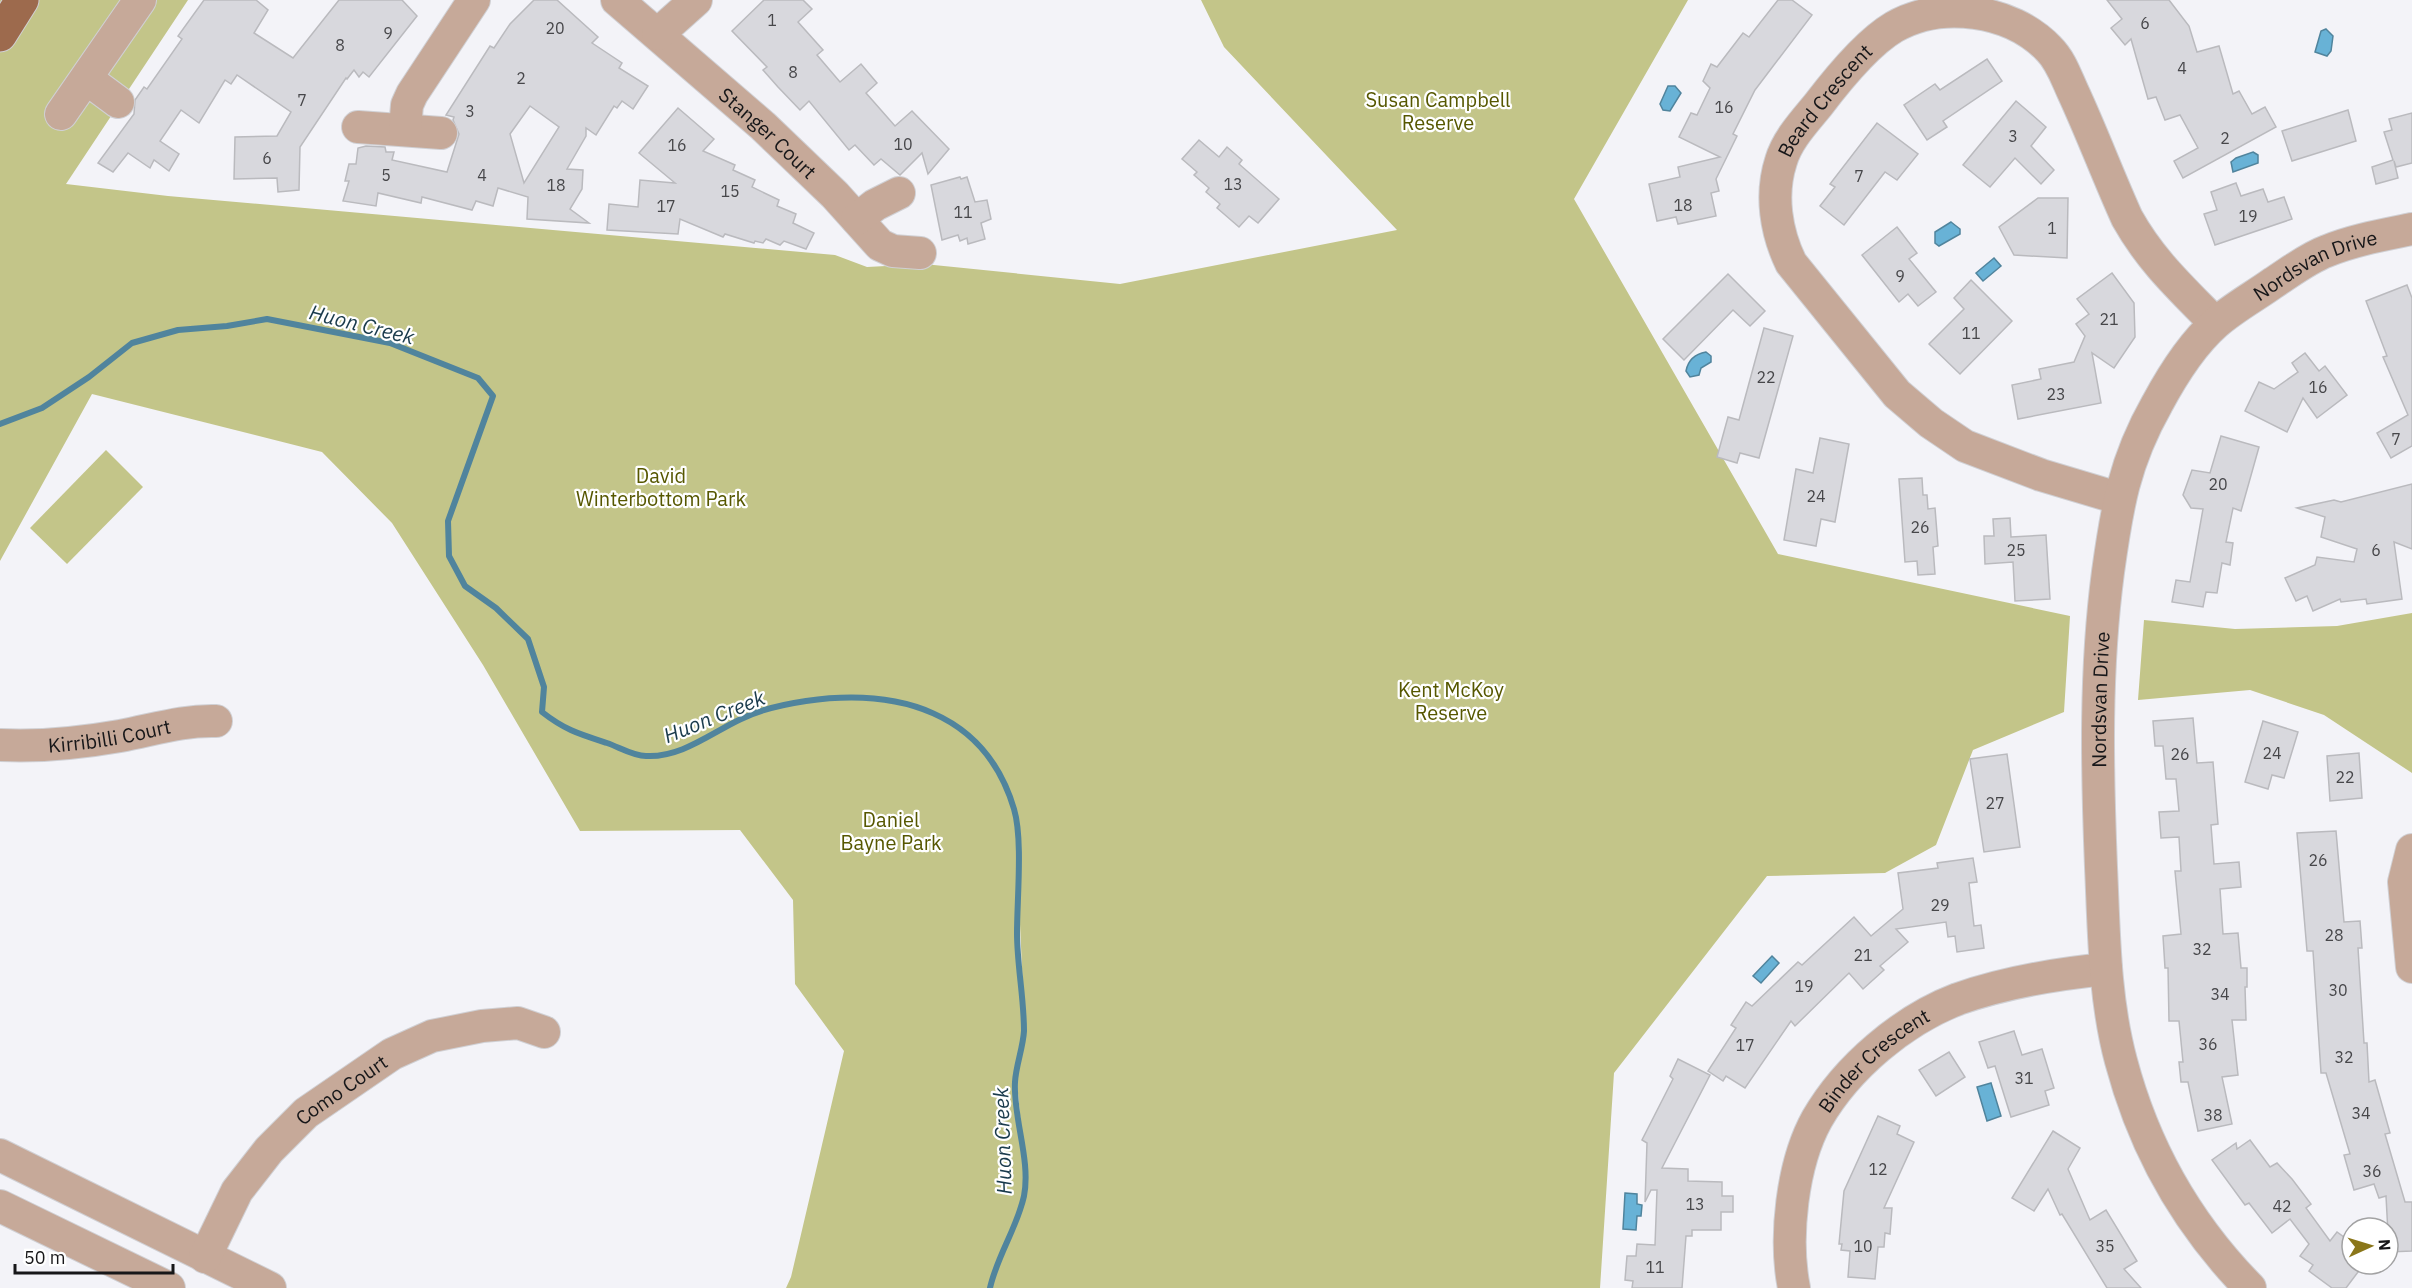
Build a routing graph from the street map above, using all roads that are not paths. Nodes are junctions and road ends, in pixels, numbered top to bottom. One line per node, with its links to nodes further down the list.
1 (21, 0): 7 (main road)
2 (140, 0): 8 (street)
3 (474, 0): 12 (street)
4 (618, 0): 6 (street, Stanger Court)
5 (696, 0): 6 (street)
6 (657, 34): 15 (street, Stanger Court)
7 (0, 35)
8 (87, 79): 9 (street); 10 (street)
9 (118, 102)
10 (61, 114)
11 (358, 127): 12 (street)
12 (405, 129): 13 (street)
13 (441, 133)
14 (899, 193): 15 (street)
15 (857, 219): 17 (street, Stanger Court)
16 (2412, 229): 18 (street, Nordsvan Drive)
17 (920, 253)
18 (2215, 323): 19 (street, Nordsvan Drive); 19 (street, Beard Crescent)
19 (2118, 498): 24 (street, Nordsvan Drive)
20 (216, 721): 21 (street, Kirribilli Court)
21 (0, 745)
22 (2412, 850): 23 (street)
23 (2412, 967)
24 (2106, 969): 31 (street, Binder Crescent); 32 (street, Nordsvan Drive)
25 (544, 1032): 28 (street, Como Court)
26 (0, 1155): 28 (street)
27 (0, 1206): 29 (street)
28 (205, 1257): 30 (street)
29 (169, 1288)
30 (270, 1288)
31 (1794, 1288)
32 (2250, 1288)

